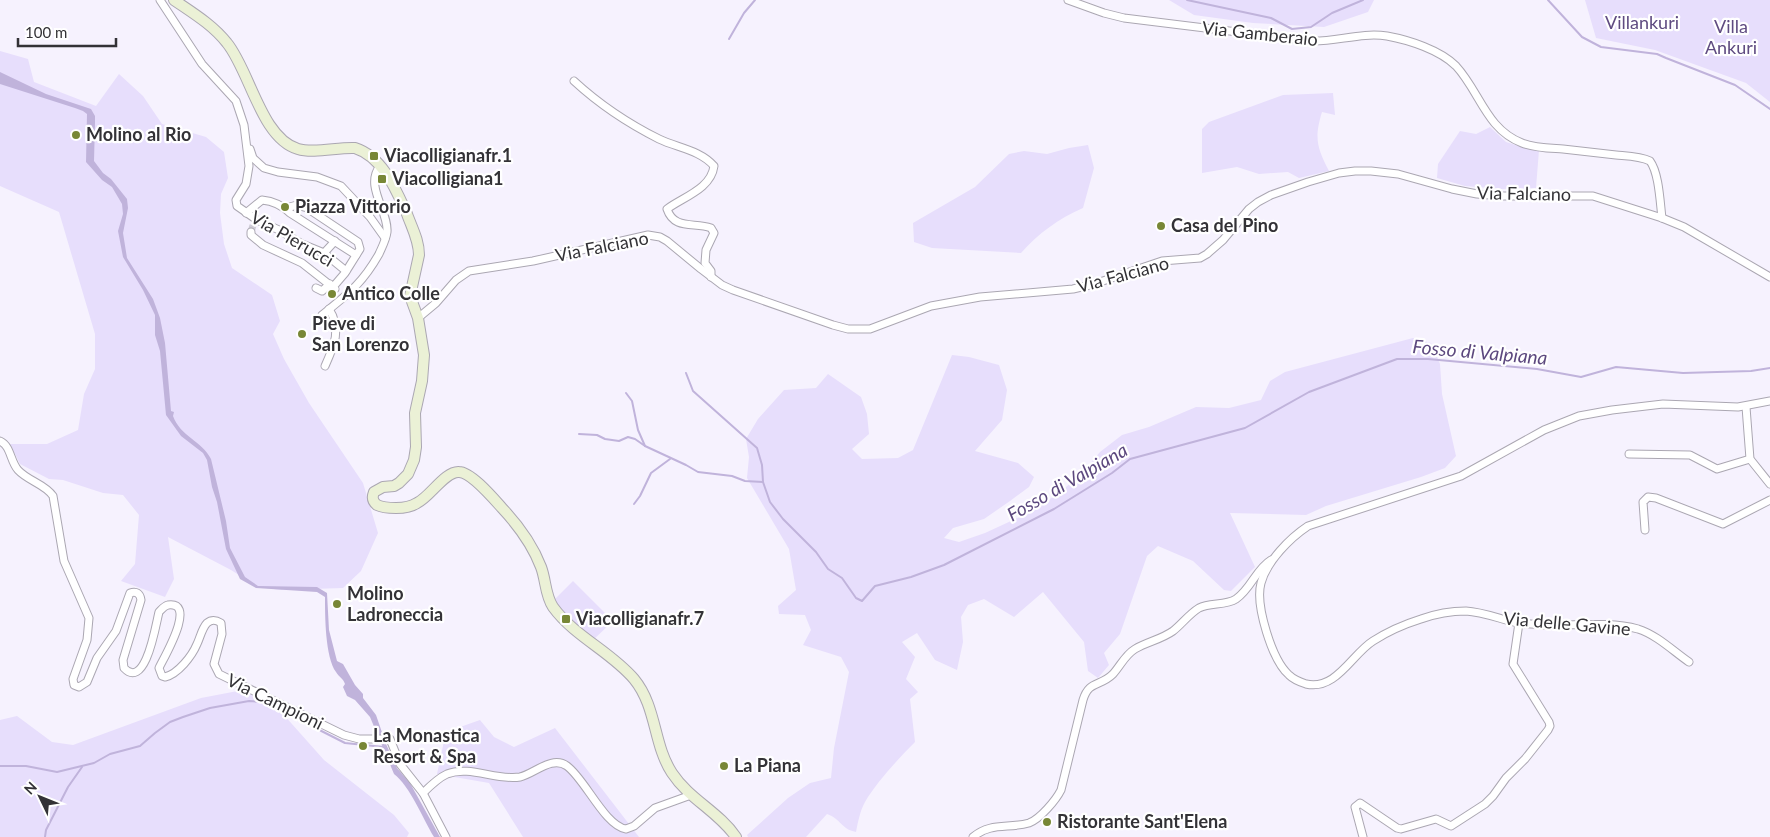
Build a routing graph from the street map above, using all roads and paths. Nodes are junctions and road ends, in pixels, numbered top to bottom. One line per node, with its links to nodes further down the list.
1 (160, 0): 5 (street)
2 (174, 0): 6 (street)
3 (1068, 0): 9 (street, Via Gamberaio)
4 (574, 81): 16 (street)
5 (246, 141): 8 (street, Via Pierucci); 11 (street)
6 (380, 166): 11 (street); 22 (street)
7 (286, 208): 8 (street); 12 (street); 13 (street)
8 (246, 213): 14 (street, Via Pierucci)
9 (1662, 218): 16 (street, Via Falciano); 17 (street, Via Falciano)
10 (251, 232): 18 (street)
11 (386, 238): 20 (street)
12 (335, 241): 13 (street); 14 (street)
13 (358, 252): 15 (street)
14 (324, 253): 15 (street, Via Pierucci)
15 (346, 271): 18 (street)
16 (711, 277): 22 (street, Via Falciano)
17 (1770, 277)
18 (333, 286): 19 (street)
19 (316, 288)
20 (329, 309): 21 (street); 23 (street)
21 (322, 315)
22 (418, 318): 36 (street)
23 (325, 366)
24 (1770, 401): 25 (street, Via delle Gavine)
25 (1746, 407): 28 (street); 32 (street, Via delle Gavine)
26 (0, 441): 35 (street, Via Campioni)
27 (1629, 454): 28 (street)
28 (1750, 458): 29 (street)
29 (1770, 484)
30 (1770, 500): 31 (street)
31 (1645, 530)
32 (1276, 557): 33 (street, Via delle Gavine); 39 (street, Via delle Gavine)
33 (1519, 623): 34 (street, Via delle Gavine); 40 (street)
34 (1689, 662)
35 (423, 793): 36 (street); 37 (street)
36 (690, 795): 38 (street)
37 (446, 837)
38 (736, 837)
39 (973, 837)
40 (1363, 837)

